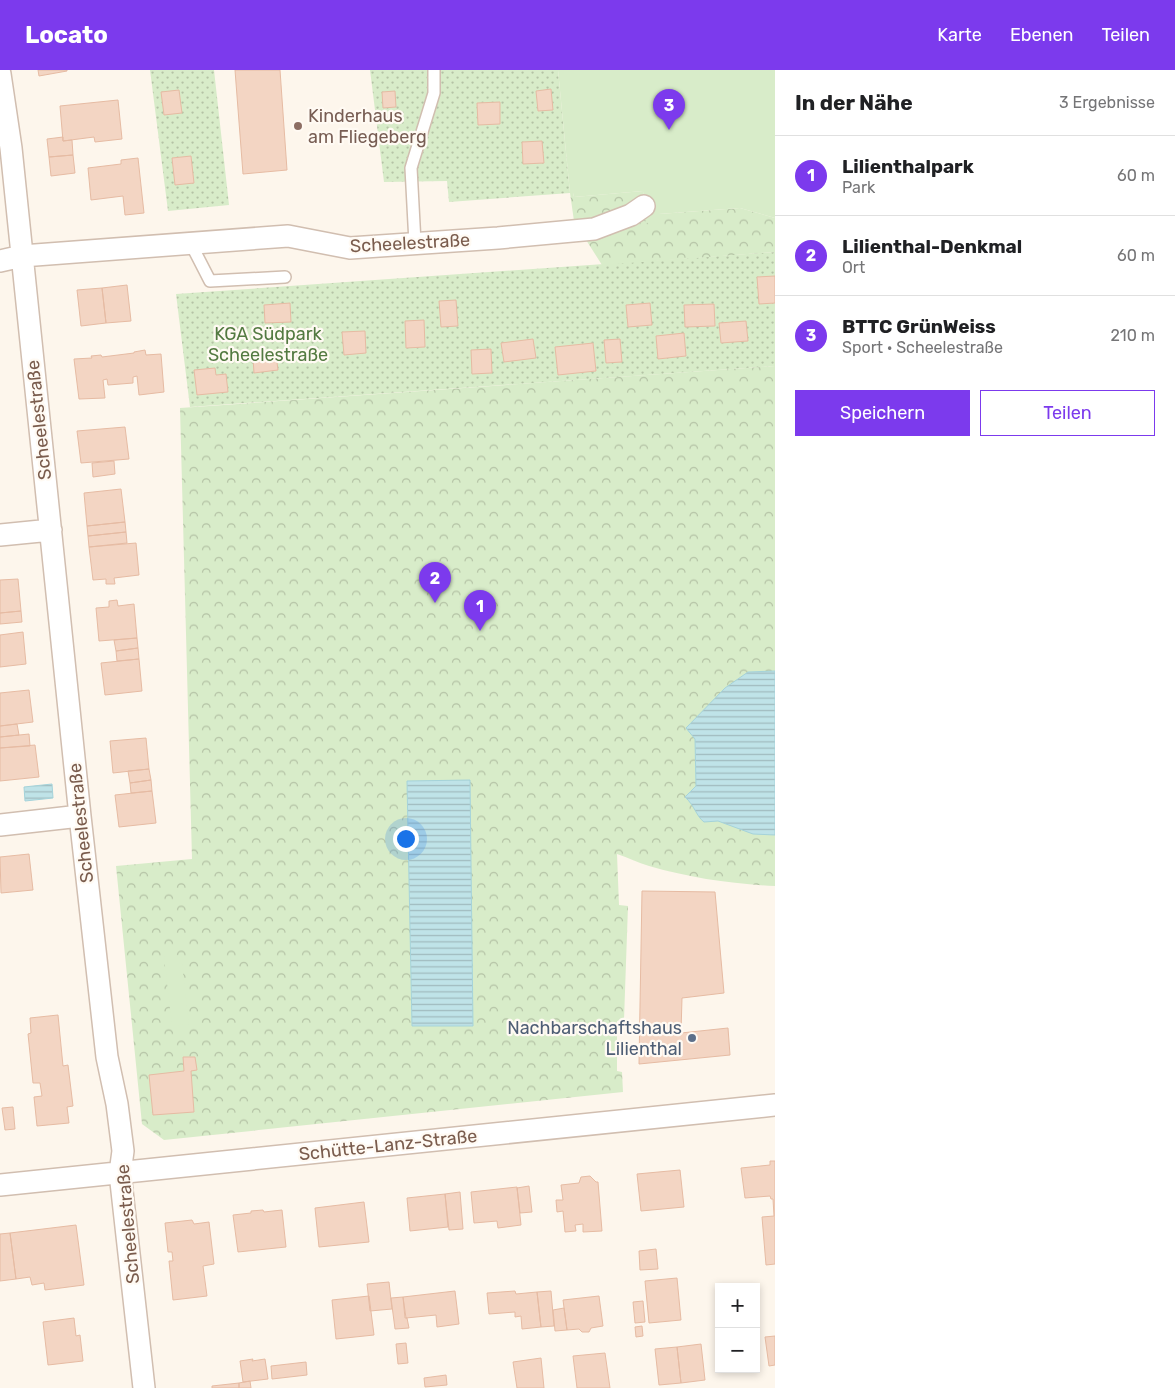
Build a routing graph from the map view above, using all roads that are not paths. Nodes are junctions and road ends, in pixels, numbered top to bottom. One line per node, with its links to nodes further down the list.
1 (434, 70): 4 (lane)
2 (0, 74): 6 (street, Scheelestraße)
3 (644, 206): 4 (street, Scheelestraße)
4 (415, 243): 5 (street, Scheelestraße)
5 (191, 244): 6 (street, Scheelestraße); 8 (lane)
6 (22, 256): 7 (street); 9 (street, Scheelestraße)
7 (0, 261)
8 (285, 277)
9 (51, 530): 10 (street); 11 (street, Scheelestraße)
10 (0, 535)
11 (80, 816): 12 (street); 14 (street, Scheelestraße)
12 (0, 825)
13 (775, 1105): 14 (street, Schütte-Lanz-Straße)
14 (120, 1173): 15 (street, Schütte-Lanz-Straße); 16 (street, Scheelestraße)
15 (0, 1185)
16 (144, 1388)

